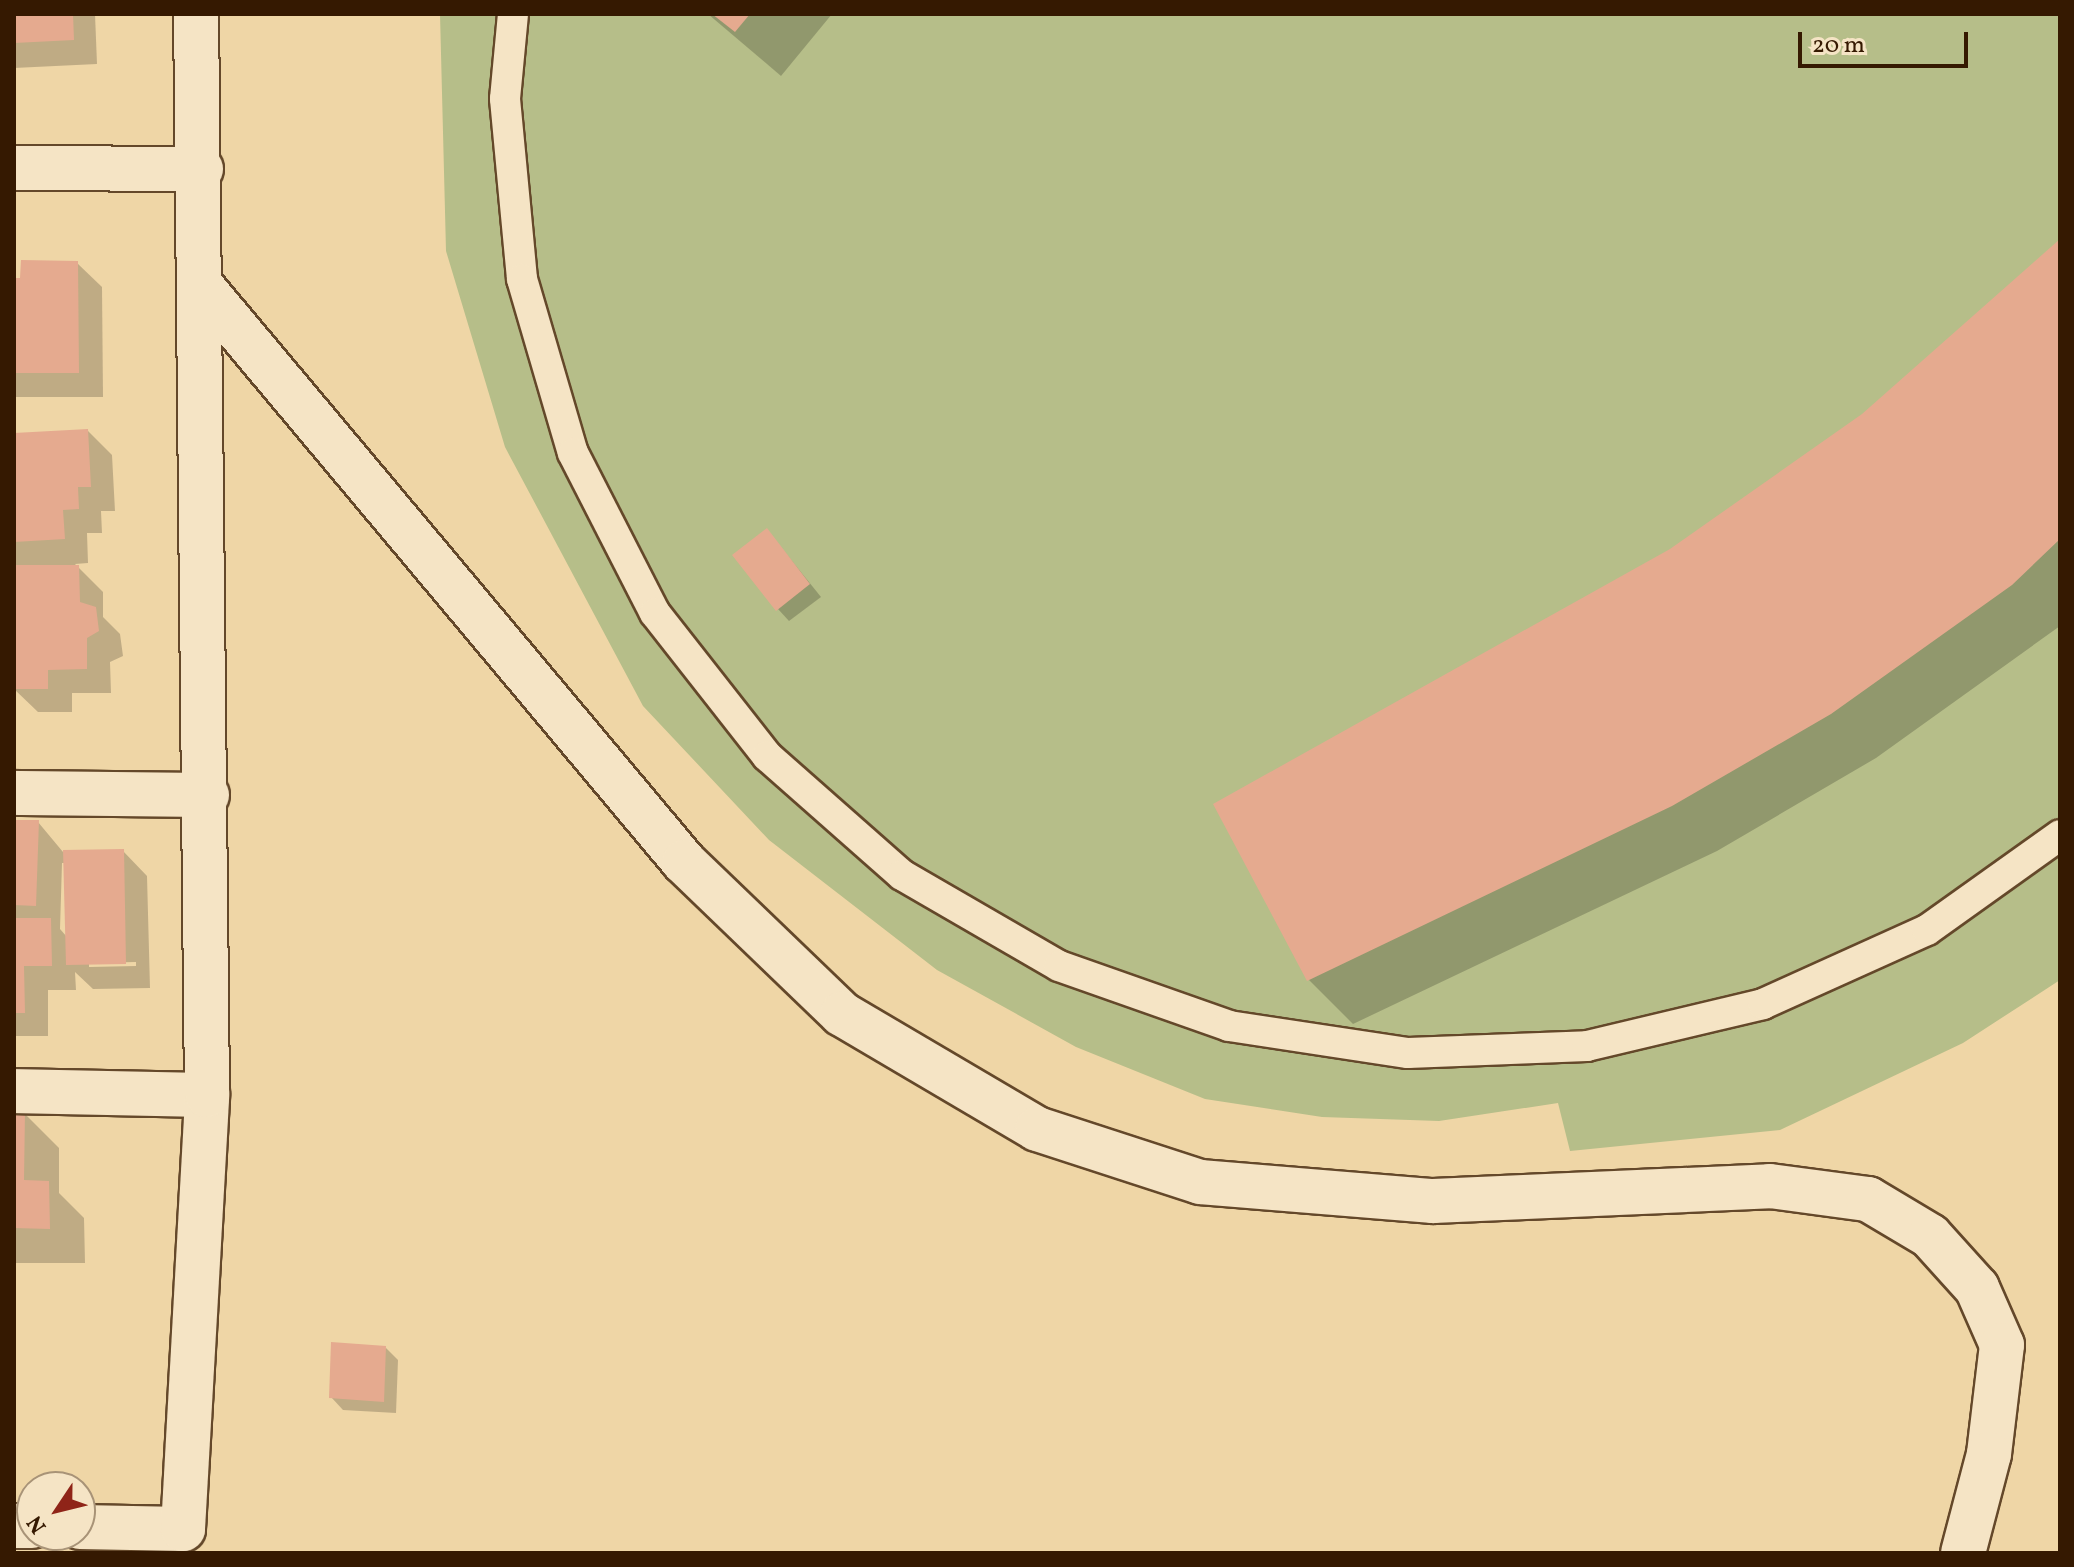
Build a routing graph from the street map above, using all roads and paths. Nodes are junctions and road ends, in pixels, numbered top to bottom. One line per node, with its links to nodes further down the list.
1 (196, 14): 4 (street)
2 (513, 14): 8 (lane)
3 (14, 168): 4 (street)
4 (201, 169): 5 (street)
5 (202, 287): 7 (street); 13 (street)
6 (14, 793): 7 (street)
7 (207, 795): 10 (street)
8 (2060, 835)
9 (14, 1091): 10 (street)
10 (207, 1095): 12 (street)
11 (96, 1529): 12 (street)
12 (184, 1541)
13 (1963, 1553)

